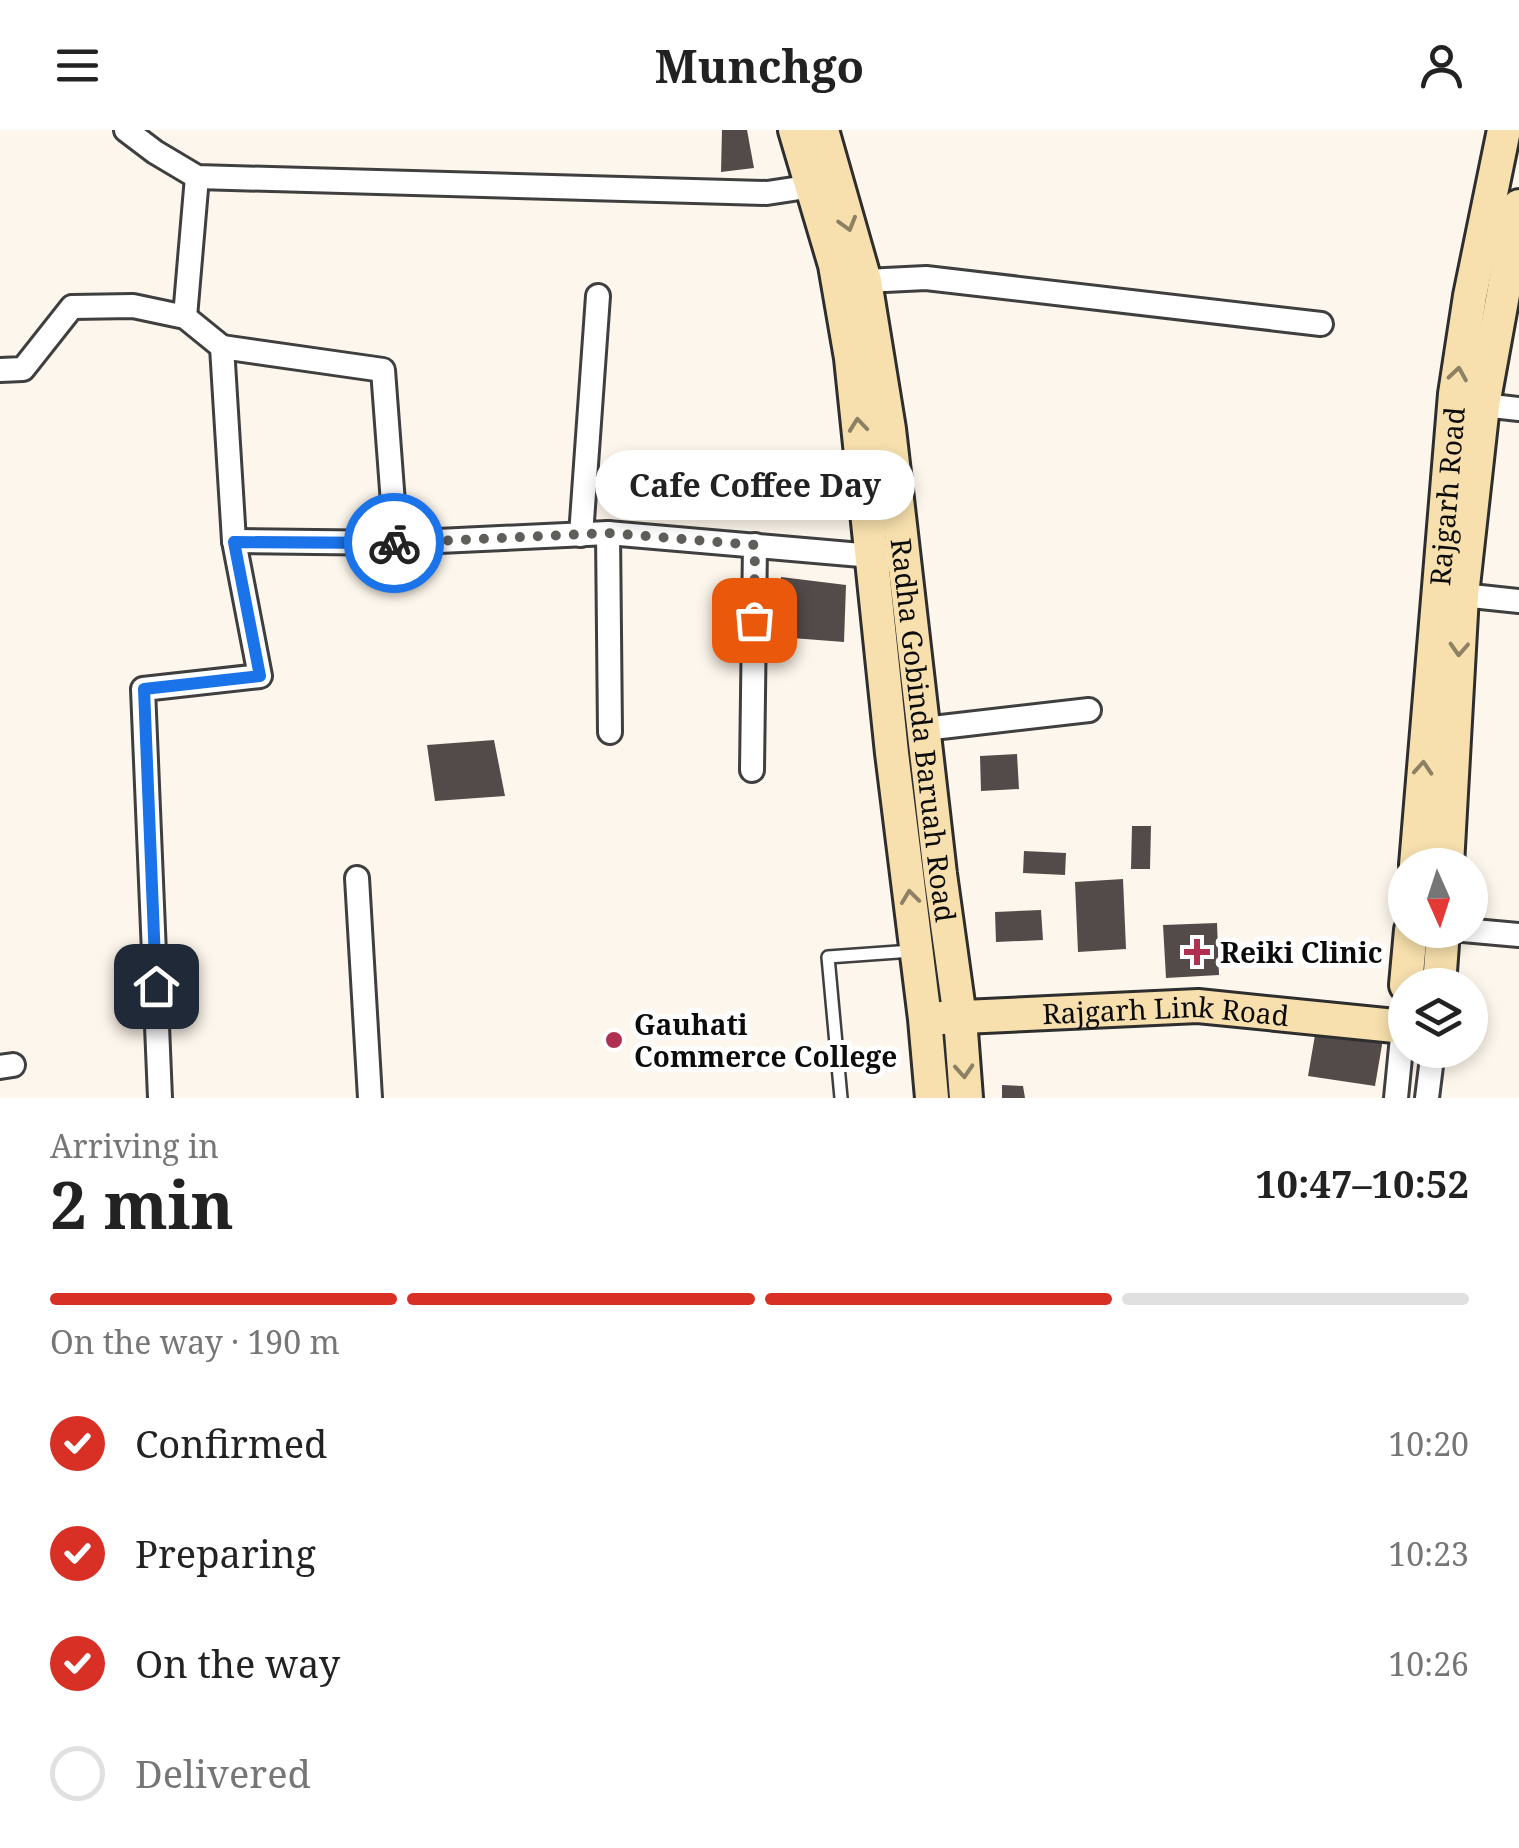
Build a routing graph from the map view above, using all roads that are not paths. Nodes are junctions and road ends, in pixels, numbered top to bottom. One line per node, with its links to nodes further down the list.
1 (126, 130): 5 (street)
2 (794, 130): 6 (main road, Radha Gobinda Baruah Road)
3 (822, 130): 8 (main road, Radha Gobinda Baruah Road, one-way to 8)
4 (1504, 130): 28 (main road, Rajgarh Road, one-way to 4)
5 (197, 177): 6 (street); 10 (street)
6 (813, 186): 21 (main road, Radha Gobinda Baruah Road, one-way to 6)
7 (1517, 223): 14 (main road, Rajgarh Road)
8 (865, 281): 11 (street); 21 (main road, Radha Gobinda Baruah Road)
9 (598, 296): 17 (street)
10 (186, 317): 12 (street); 13 (street)
11 (1321, 324)
12 (222, 347): 18 (street); 19 (street)
13 (0, 370)
14 (1483, 405): 15 (street); 22 (main road, Rajgarh Road)
15 (1519, 409)
16 (608, 533): 17 (street); 20 (street); 26 (street)
17 (580, 535): 19 (street)
18 (234, 542): 19 (street); 39 (street)
19 (396, 543)
20 (755, 545): 21 (street); 27 (street)
21 (888, 557): 25 (main road, Radha Gobinda Baruah Road); 33 (main road, Radha Gobinda Baruah Road, one-way to 21)
22 (1462, 595): 23 (street); 29 (main road, Rajgarh Road, one-way to 29)
23 (1519, 601)
24 (1089, 710): 25 (street)
25 (924, 729): 34 (main road, Radha Gobinda Baruah Road)
26 (610, 732)
27 (752, 770)
28 (1417, 848)
29 (1448, 848)
30 (357, 878): 40 (street)
31 (1488, 932): 32 (street)
32 (1519, 935)
33 (917, 951): 36 (main road, Radha Gobinda Baruah Road); 41 (lane)
34 (960, 1018): 35 (main road, Rajgarh Link Road); 36 (main road, Rajgarh Link Road); 43 (main road, Radha Gobinda Baruah Road, one-way to 43)
35 (1388, 1018)
36 (925, 1019): 42 (main road, Radha Gobinda Baruah Road)
37 (1399, 1068): 44 (street)
38 (1431, 1068): 45 (street)
39 (160, 1098)
40 (370, 1098)
41 (841, 1098)
42 (932, 1098)
43 (966, 1098)
44 (1396, 1098)
45 (1427, 1098)

